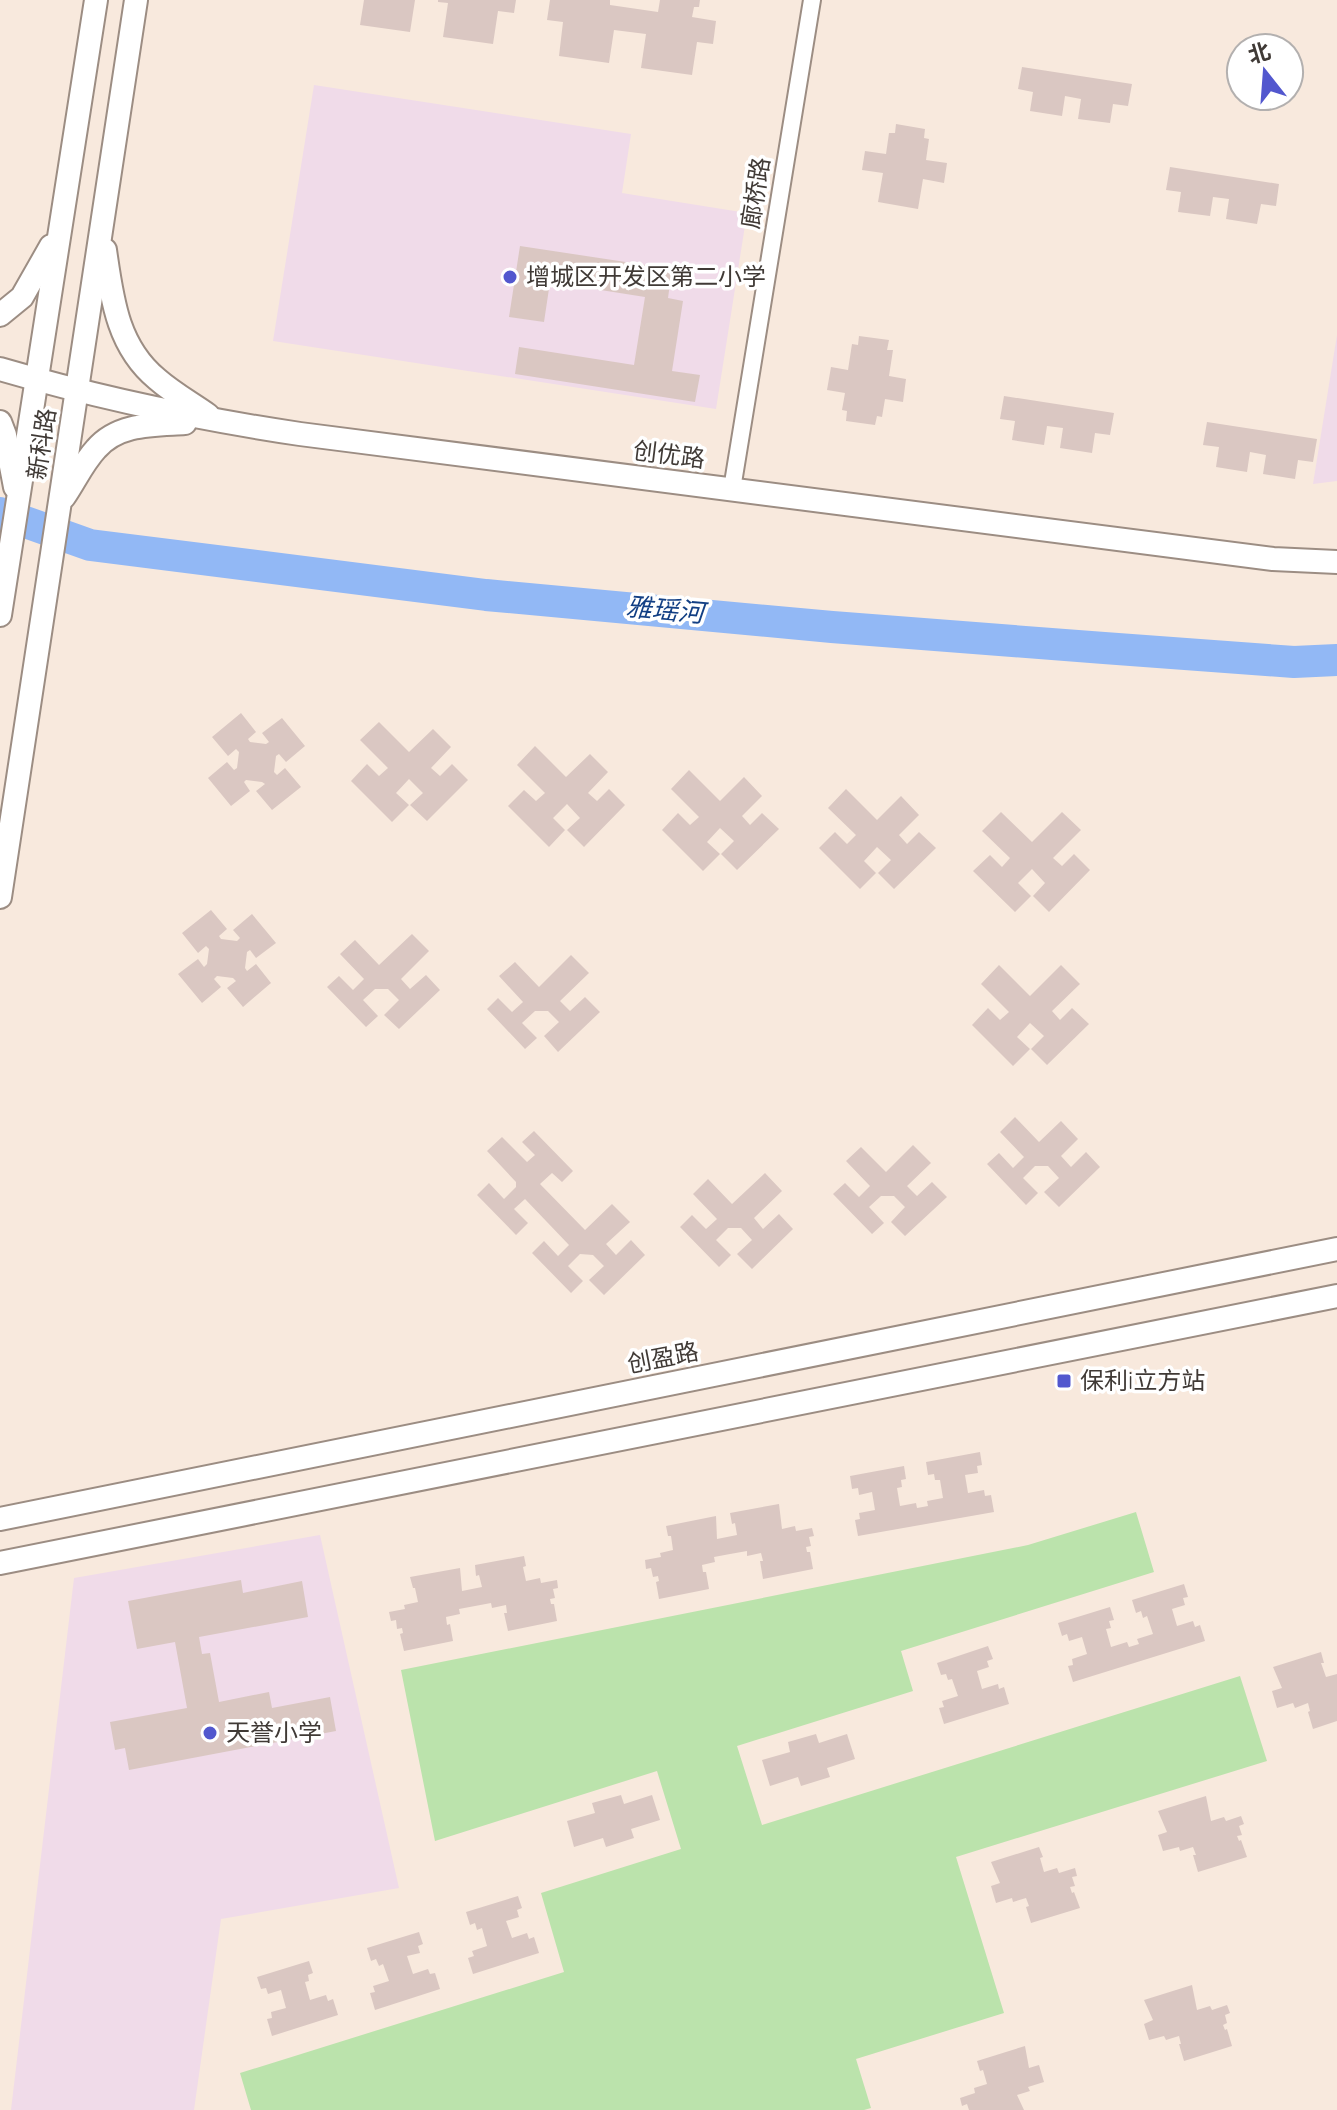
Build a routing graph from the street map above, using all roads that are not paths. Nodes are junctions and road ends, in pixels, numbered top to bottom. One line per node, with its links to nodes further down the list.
1 (96, 0): 5 (street, 新科路)
2 (136, 0): 4 (street, 新科路)
3 (812, 0): 12 (street, 廊桥路)
4 (101, 227): 9 (street, 新科路); 10 (street)
5 (60, 231): 6 (street); 8 (street, 新科路)
6 (0, 315)
7 (0, 369): 8 (street, 创优路)
8 (37, 380): 9 (street, 创优路); 13 (street, 新科路)
9 (77, 390): 10 (street, 创优路); 14 (street, 新科路)
10 (216, 420): 12 (street, 创优路); 14 (street)
11 (0, 422): 13 (street)
12 (732, 489): 15 (street, 创优路)
13 (18, 500): 16 (street, 新科路)
14 (59, 505): 17 (street, 新科路)
15 (1337, 562)
16 (0, 615)
17 (0, 897)
18 (1337, 1249): 20 (street, 创盈路)
19 (1337, 1296): 21 (street)
20 (0, 1519)
21 (0, 1563)

